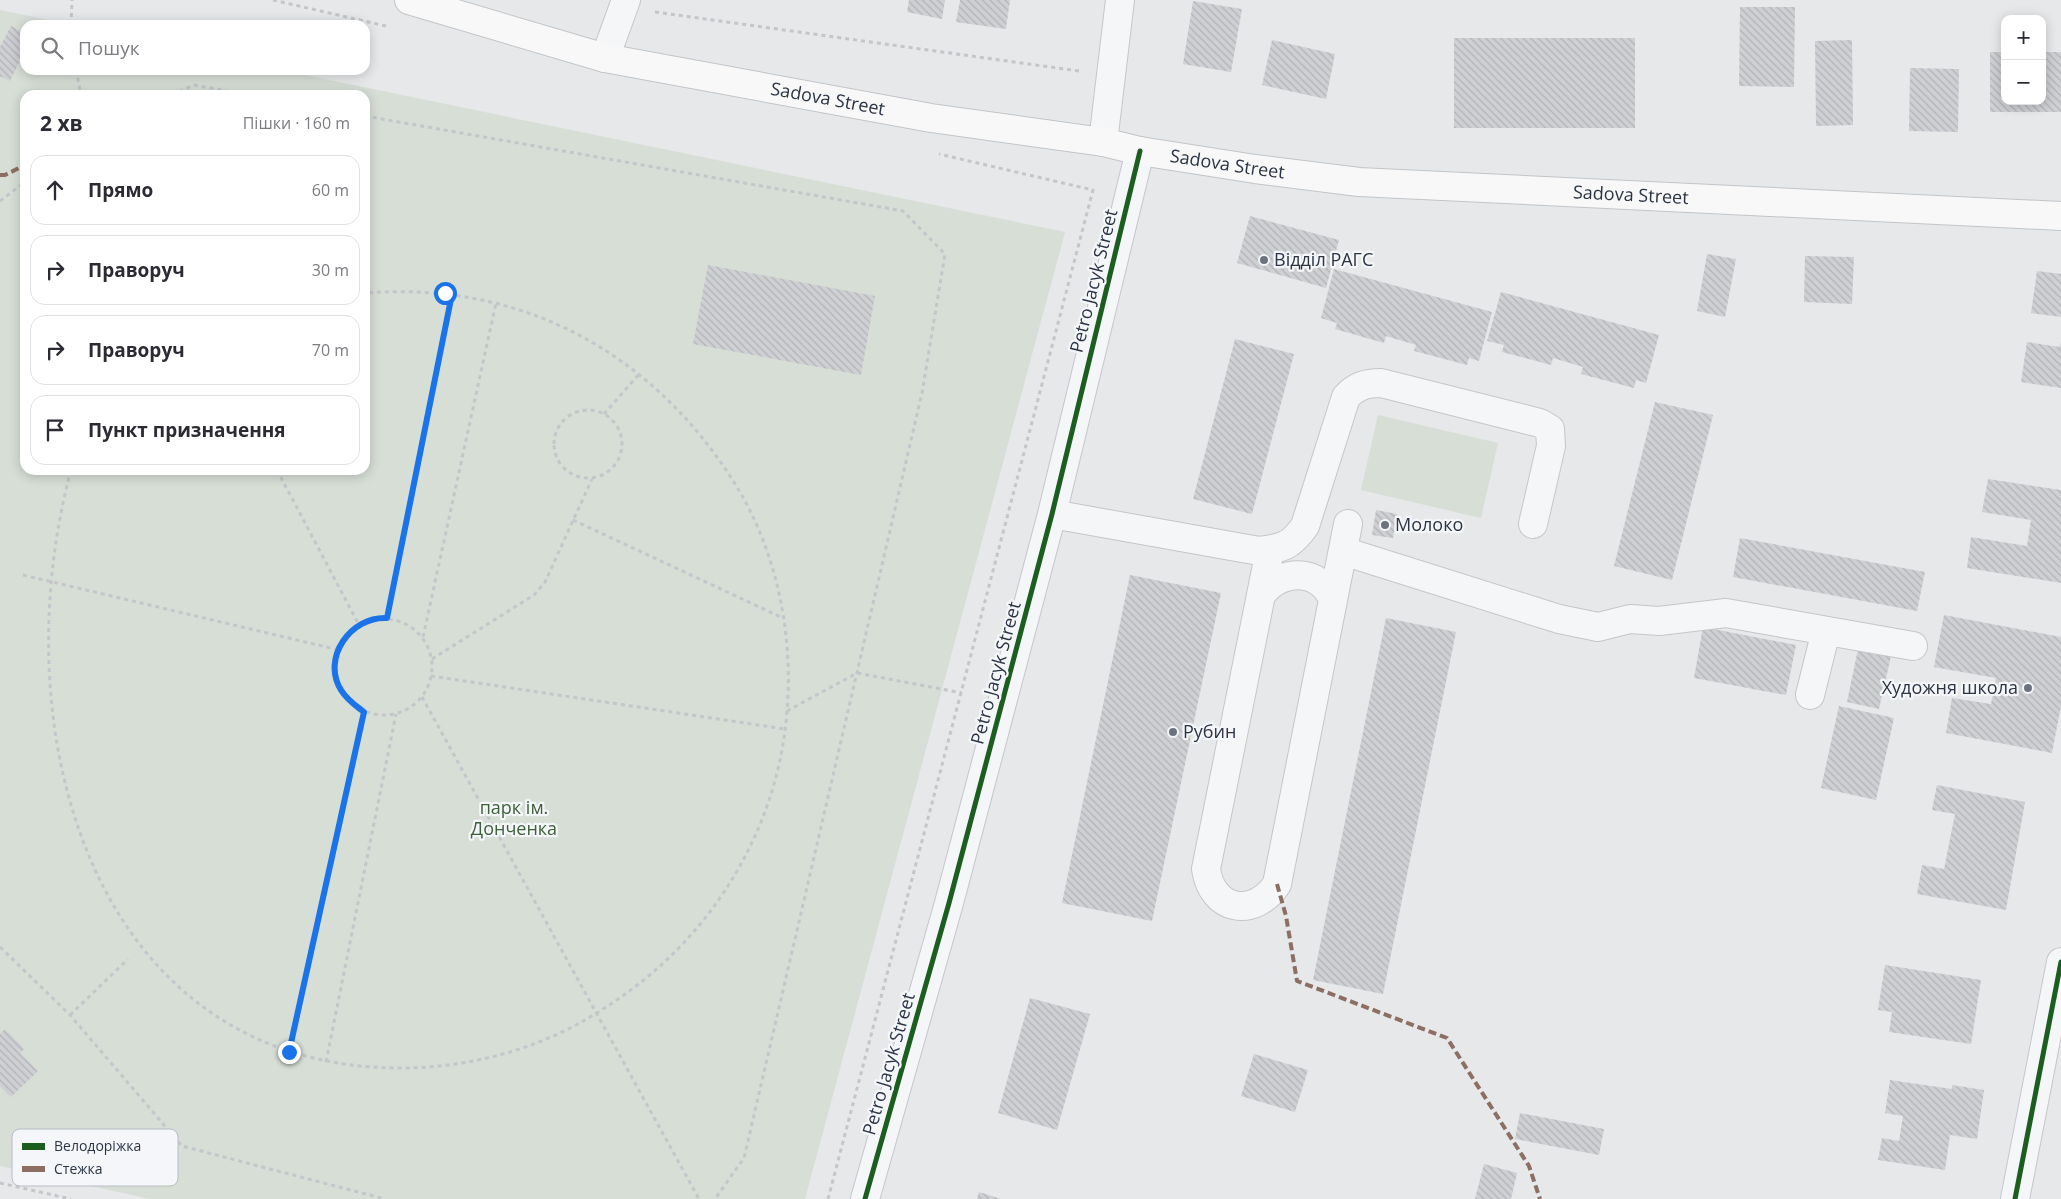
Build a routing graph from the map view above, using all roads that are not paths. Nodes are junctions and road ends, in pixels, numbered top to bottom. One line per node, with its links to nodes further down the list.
1 (409, 0): 4 (main road, Sadova Street)
2 (1120, 0): 5 (street)
3 (625, 4): 4 (street)
4 (605, 58): 5 (main road, Sadova Street)
5 (1103, 142): 6 (main road, Sadova Street)
6 (1140, 151): 7 (main road, Sadova Street); 8 (street, Petro Jacyk Street)
7 (2061, 216)
8 (1052, 514): 11 (street); 19 (street, Petro Jacyk Street)
9 (1348, 524): 12 (street)
10 (1533, 524): 11 (street)
11 (1270, 550): 13 (street)
12 (1343, 551): 14 (street); 15 (street)
13 (1262, 594): 14 (street); 14 (street)
14 (1333, 600)
15 (1826, 631): 16 (street); 17 (street)
16 (1913, 646)
17 (1810, 695)
18 (2061, 962): 20 (street)
19 (865, 1199)
20 (2015, 1199)

